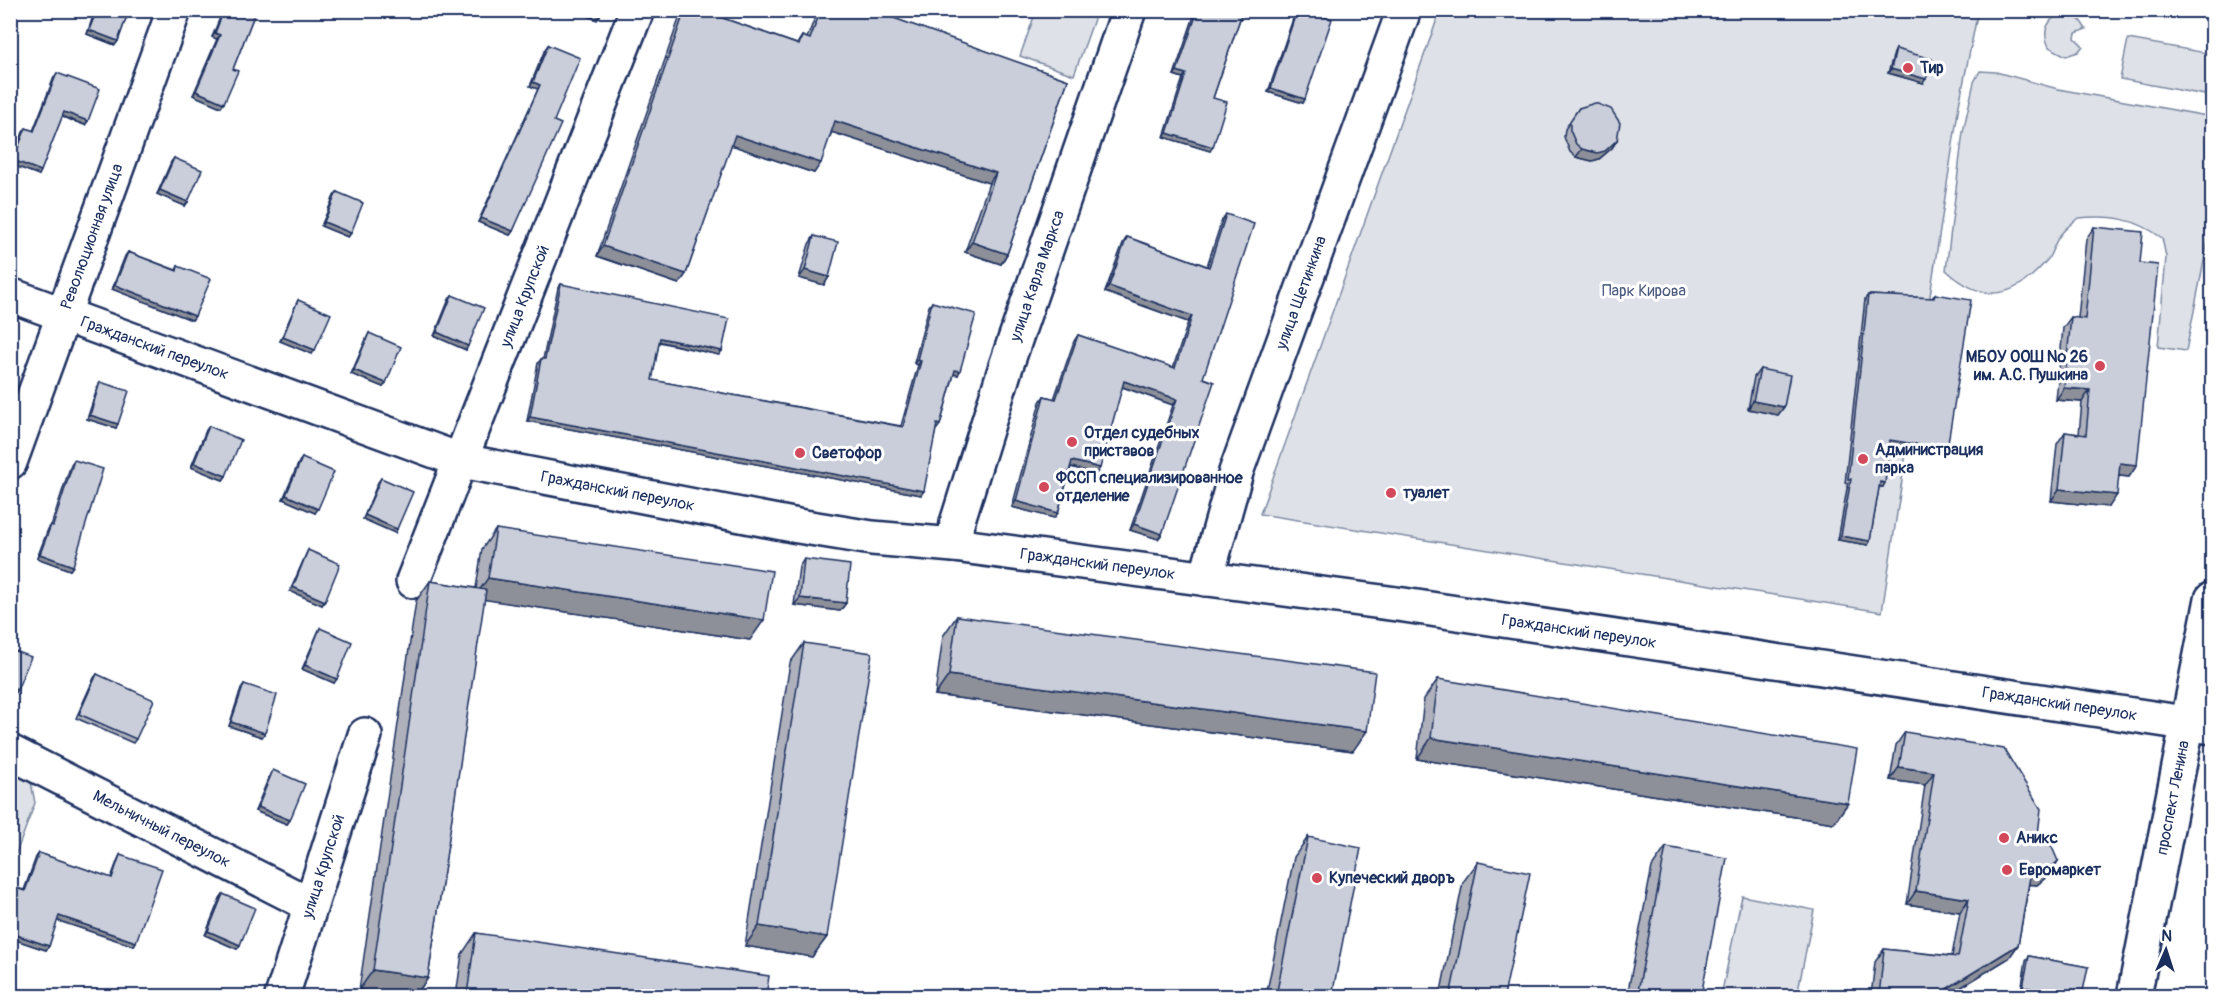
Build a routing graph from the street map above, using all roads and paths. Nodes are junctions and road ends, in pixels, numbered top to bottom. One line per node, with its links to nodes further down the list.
1 (174, 10): 6 (street, Революционная улица)
2 (637, 10): 7 (street, улица Крупской)
3 (1129, 10): 9 (street, улица Карла Маркса)
4 (1404, 10): 10 (street, улица Щетинкина)
5 (10, 295): 6 (street, Гражданский переулок)
6 (64, 314): 7 (street, Гражданский переулок); 8 (street, Революционная улица)
7 (462, 461): 9 (street, Гражданский переулок); 11 (street, улица Крупской)
8 (10, 462)
9 (954, 545): 10 (street, Гражданский переулок)
10 (1206, 579): 13 (street, Гражданский переулок)
11 (413, 581)
12 (2212, 599): 13 (street, проспект Ленина)
13 (2200, 725): 18 (street, проспект Ленина)
14 (365, 735): 16 (street, улица Крупской)
15 (10, 752): 16 (street, Мельничный переулок)
16 (311, 905): 17 (street, улица Крупской)
17 (282, 996)
18 (2134, 996)

